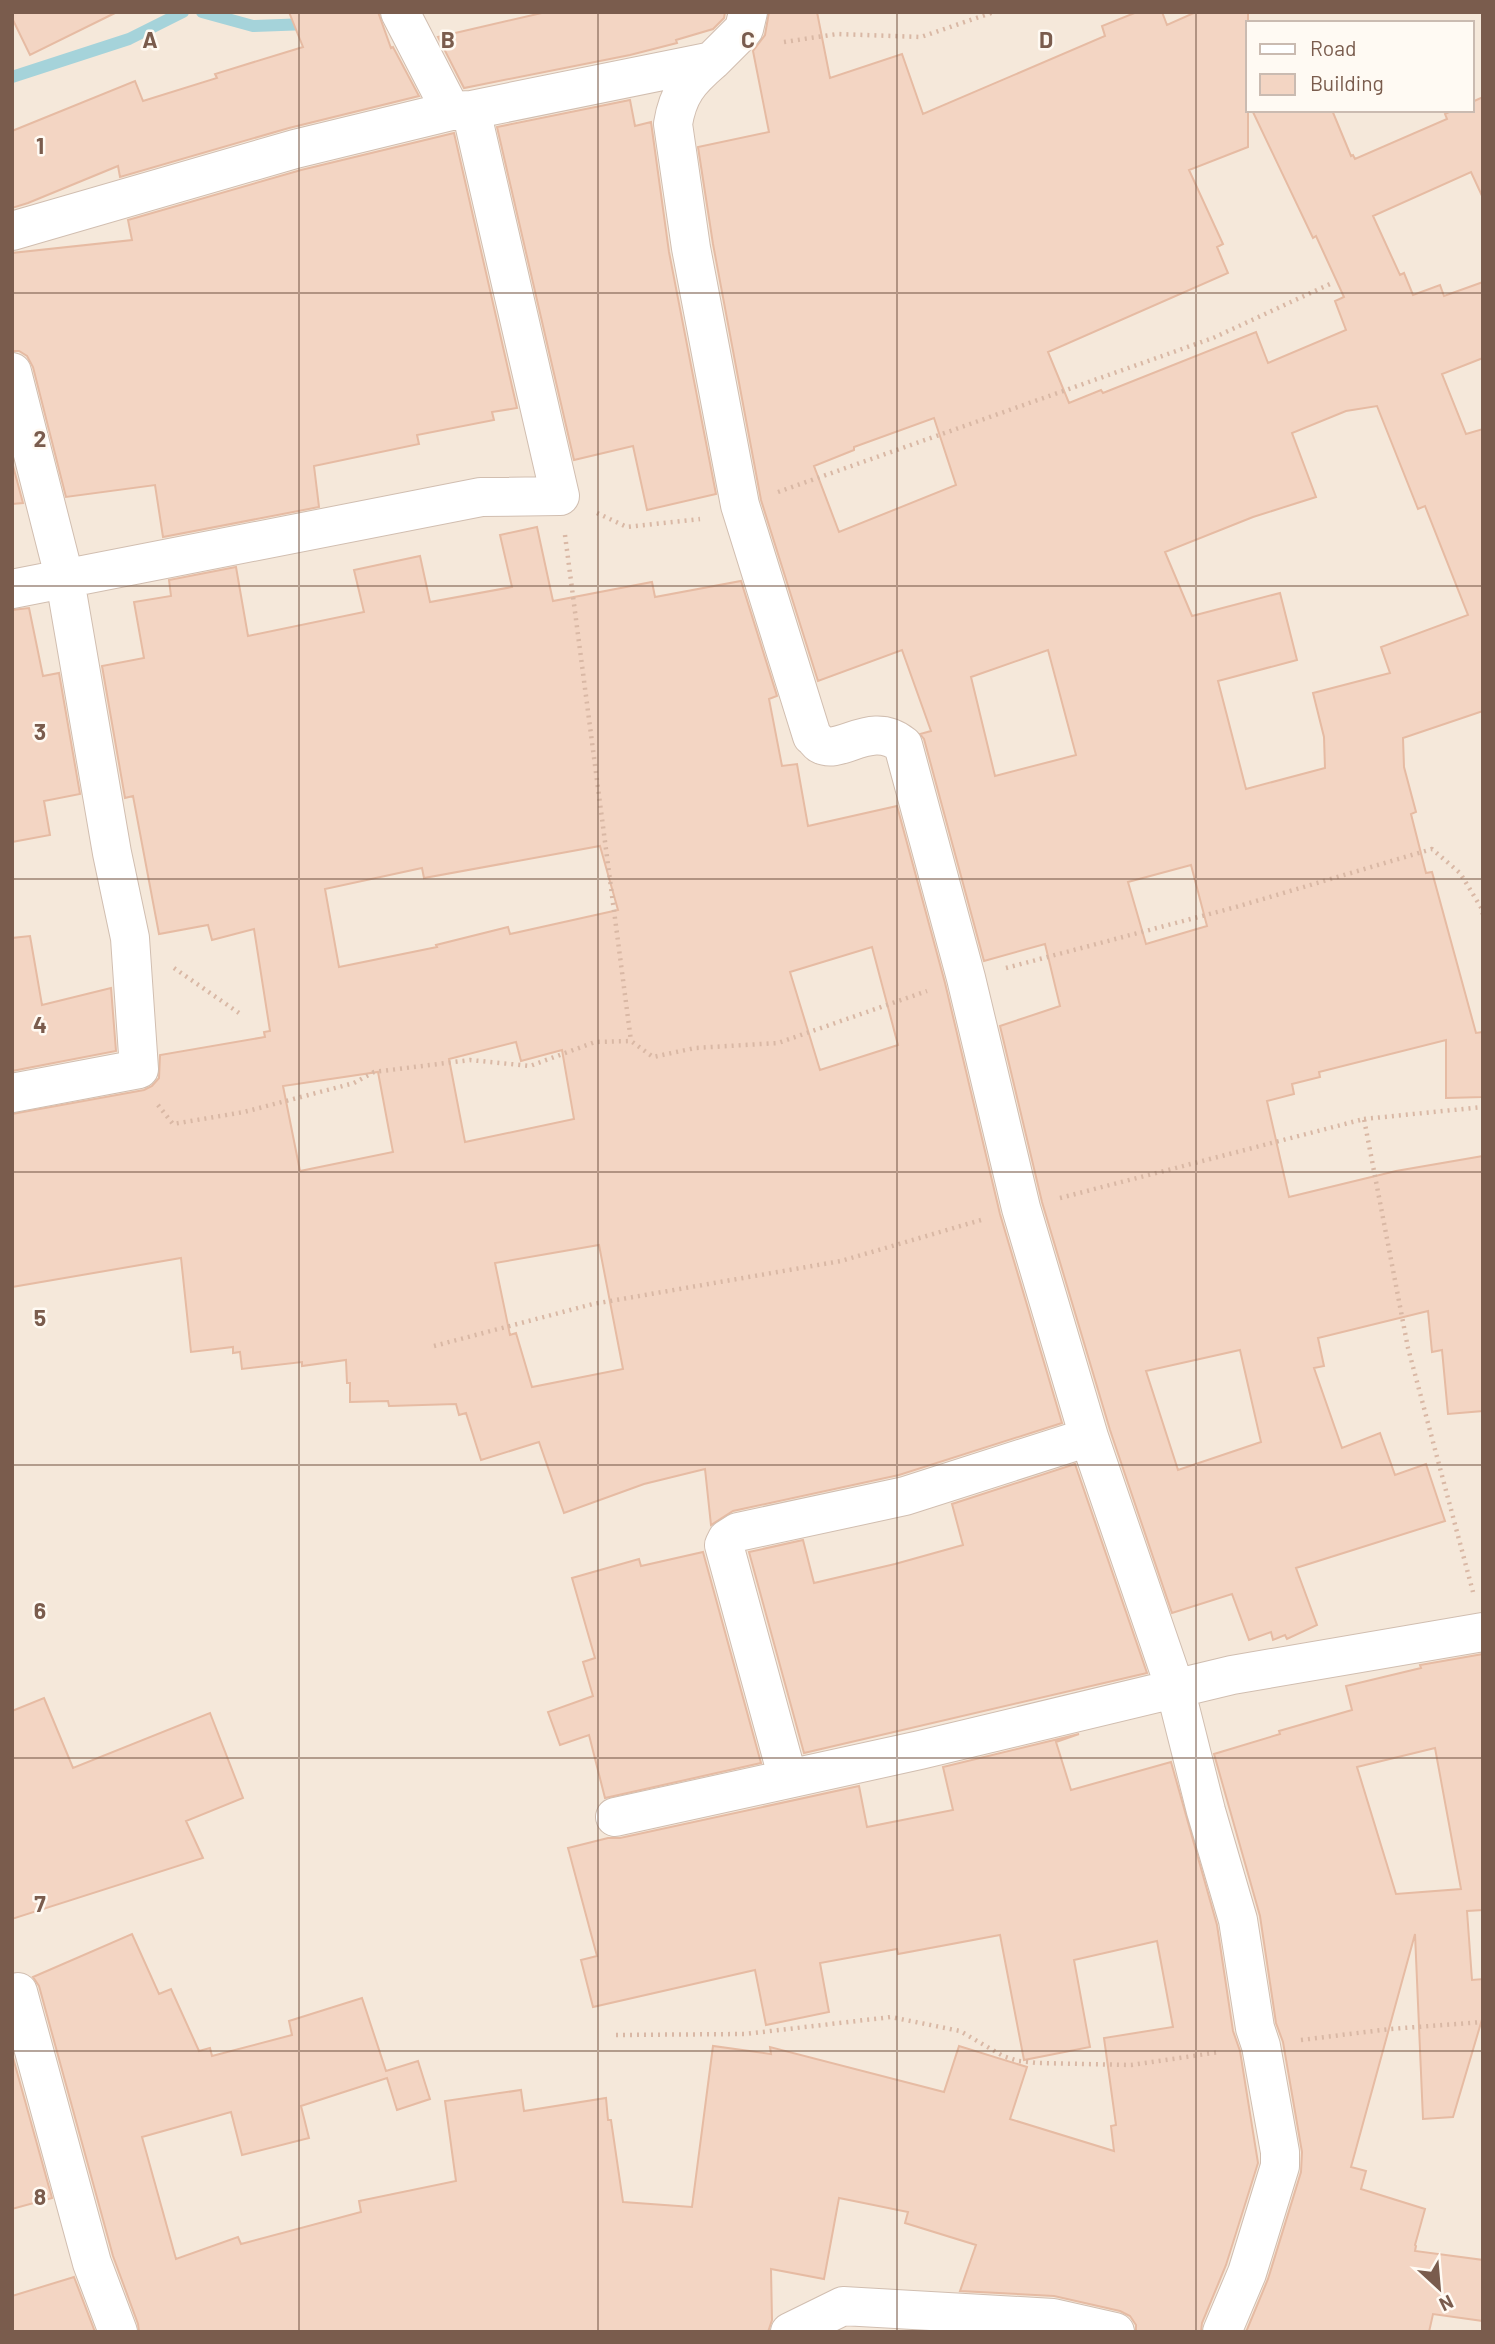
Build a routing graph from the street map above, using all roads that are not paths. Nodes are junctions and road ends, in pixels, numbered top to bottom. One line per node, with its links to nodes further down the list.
1 (748, 12): 3 (street)
2 (402, 17): 4 (street)
3 (712, 61): 4 (street); 10 (street)
4 (461, 110): 5 (street); 7 (street)
5 (12, 231)
6 (12, 372): 7 (street)
7 (65, 580): 8 (street); 9 (street)
8 (12, 589)
9 (12, 1093)
10 (1089, 1437): 12 (street); 13 (street)
11 (1483, 1632): 12 (street)
12 (1175, 1688): 13 (street); 19 (street)
13 (788, 1779): 14 (street)
14 (615, 1817)
15 (18, 1992): 16 (street)
16 (118, 2332)
17 (790, 2332): 18 (street)
18 (1115, 2332)
19 (1222, 2332)

